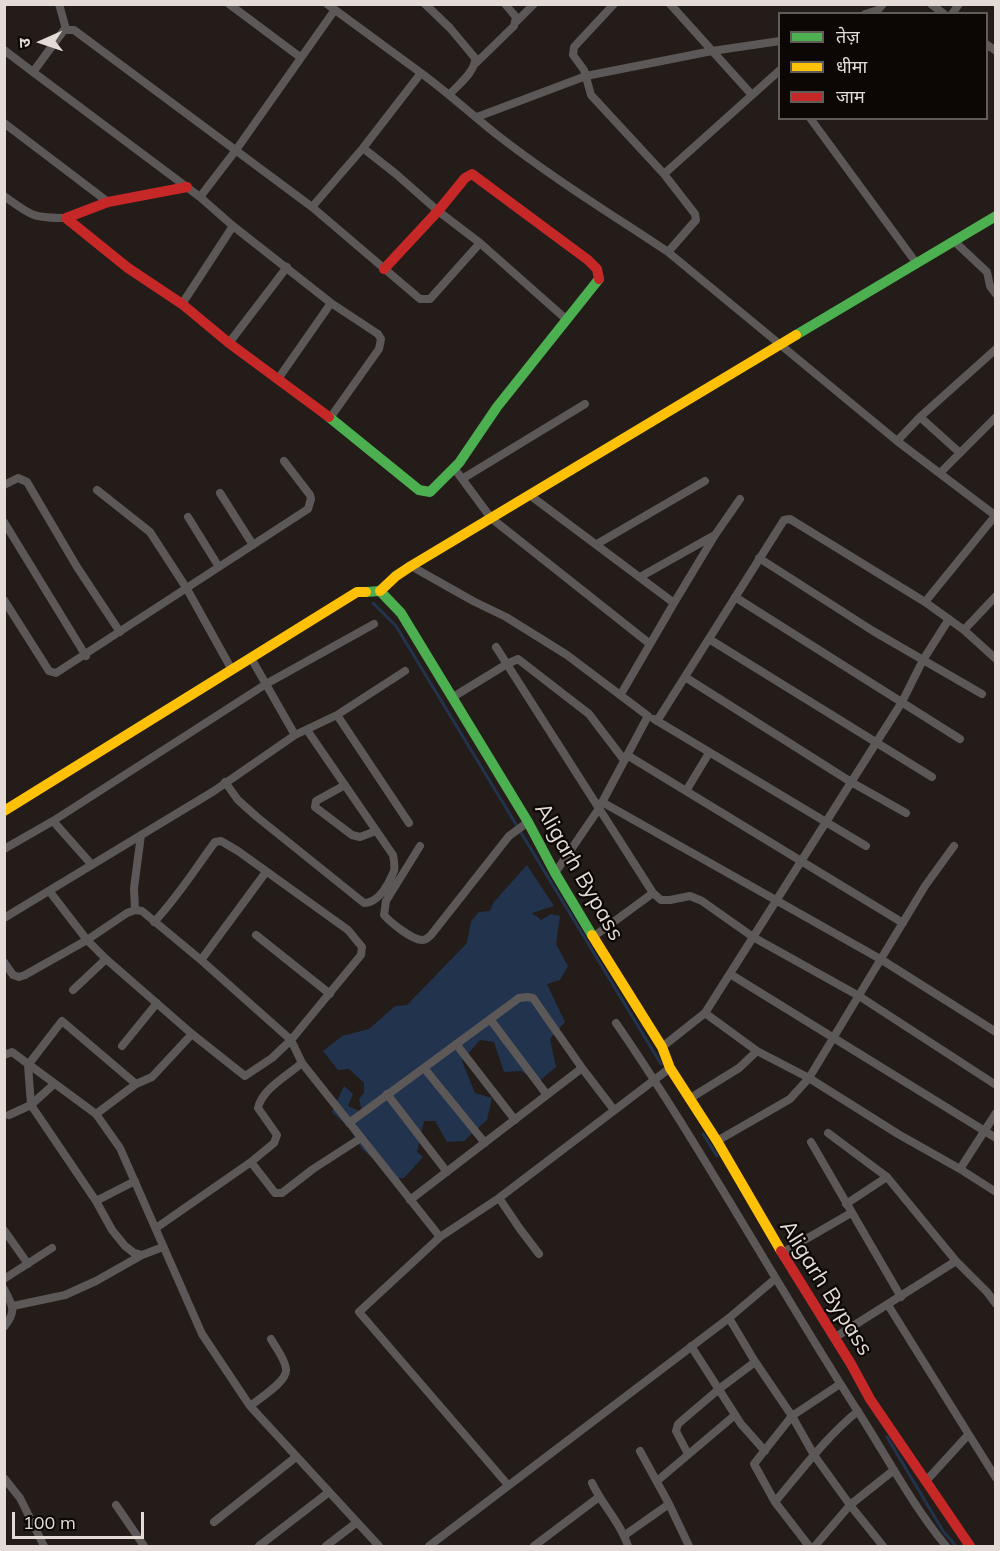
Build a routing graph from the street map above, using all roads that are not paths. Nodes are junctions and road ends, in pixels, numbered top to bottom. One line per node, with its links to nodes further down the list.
1 (59, 4): 10 (street)
2 (229, 4): 14 (street)
3 (425, 4): 15 (street)
4 (505, 4): 9 (street)
5 (534, 4): 9 (street)
6 (614, 4): 19 (street)
7 (670, 4): 13 (street)
8 (330, 8): 14 (street); 18 (street)
9 (516, 22): 15 (street)
10 (66, 29): 16 (street); 26 (street)
11 (778, 41): 13 (street)
12 (4, 50): 16 (street)
13 (712, 51): 19 (street); 21 (street)
14 (300, 57): 26 (street)
15 (476, 63): 20 (street)
16 (33, 72): 28 (street)
17 (778, 72): 21 (street)
18 (421, 73): 20 (street); 25 (street)
19 (586, 76): 22 (street); 27 (street)
20 (450, 94): 22 (street)
21 (752, 95): 27 (street)
22 (477, 117): 39 (street)
23 (811, 120): 40 (street)
24 (4, 123): 31 (street)
25 (363, 148): 32 (street); 33 (street)
26 (236, 150): 30 (street); 32 (street)
27 (664, 174): 39 (street)
28 (187, 187): 30 (street); 31 (main road)
29 (4, 196): 35 (street)
30 (200, 197): 36 (street)
31 (108, 202): 35 (main road)
32 (312, 207): 42 (street)
33 (438, 211): 38 (street); 42 (main road); 47 (main road)
34 (996, 216): 37 (main road)
35 (66, 218): 46 (main road)
36 (233, 226): 41 (street); 46 (street)
37 (955, 242): 40 (main road); 43 (street)
38 (480, 243): 42 (street); 47 (street)
39 (668, 252): 49 (street)
40 (917, 264): 49 (main road)
41 (287, 267): 45 (street); 48 (street)
42 (384, 269)
43 (992, 274): 44 (street)
44 (996, 294)
45 (332, 303): 51 (street); 55 (street)
46 (182, 304): 48 (main road)
47 (567, 320): 59 (main road)
48 (229, 343): 51 (main road)
49 (779, 345): 56 (street); 66 (main road)
50 (996, 348): 53 (street)
51 (278, 379): 55 (main road)
52 (585, 404): 61 (street)
53 (920, 417): 56 (street); 57 (street)
54 (996, 417): 57 (street)
55 (330, 418): 59 (main road)
56 (897, 441): 60 (street)
57 (960, 453): 60 (street)
58 (284, 461): 74 (street)
59 (454, 468): 61 (street)
60 (940, 474): 68 (street)
61 (462, 479): 70 (street)
62 (705, 481): 73 (street)
63 (4, 485): 89 (street)
64 (97, 490): 79 (street)
65 (220, 493): 74 (street)
66 (531, 496): 70 (main road); 73 (street)
67 (740, 499): 72 (street)
68 (995, 516): 84 (street)
69 (188, 518): 77 (street)
70 (491, 518): 76 (main road); 91 (street)
71 (4, 522): 93 (street)
72 (715, 535): 78 (street); 85 (street)
73 (597, 544): 78 (street)
74 (253, 545): 77 (street)
75 (759, 558): 82 (street); 84 (street); 95 (street)
76 (411, 566): 80 (main road); 102 (street)
77 (219, 567): 79 (street)
78 (640, 577): 85 (street)
79 (187, 589): 89 (street); 98 (street)
80 (380, 591): 96 (main road); 104 (main road, Aligarh Bypass)
81 (996, 596): 88 (street)
82 (735, 597): 90 (street); 105 (street)
83 (4, 600): 93 (street)
84 (925, 602): 86 (street)
85 (674, 603): 91 (street)
86 (949, 619): 88 (street); 95 (street)
87 (374, 624): 101 (street)
88 (964, 630): 94 (street)
89 (120, 632): 93 (street)
90 (709, 639): 100 (street); 112 (street)
91 (650, 644): 102 (street)
92 (496, 646): 97 (street)
93 (86, 656)
94 (996, 659)
95 (923, 660): 103 (street); 105 (street)
96 (254, 662): 98 (main road); 101 (street)
97 (507, 664): 104 (street); 114 (street); 120 (street)
98 (232, 670): 121 (main road)
99 (405, 671): 106 (street)
100 (685, 677): 108 (street); 117 (street)
101 (266, 684): 110 (street); 123 (street)
102 (621, 694): 107 (street)
103 (981, 694)
104 (453, 698): 125 (main road, Aligarh Bypass)
105 (902, 702): 111 (street); 112 (street)
106 (337, 715): 109 (street); 124 (street)
107 (648, 716): 108 (street); 114 (street)
108 (657, 721): 113 (street)
109 (307, 730): 110 (street); 118 (street)
110 (295, 735): 116 (street)
111 (960, 739)
112 (876, 743): 115 (street); 117 (street)
113 (709, 753): 119 (street); 126 (street)
114 (626, 757): 119 (street); 120 (street)
115 (932, 777)
116 (225, 782): 127 (street); 128 (street)
117 (851, 782): 122 (street); 126 (street)
118 (345, 785): 127 (street); 127 (street)
119 (686, 791): 133 (street)
120 (600, 806): 136 (street); 138 (street); 139 (street)
121 (4, 811)
122 (906, 813)
123 (52, 821): 132 (street); 134 (street)
124 (409, 823)
125 (526, 823): 129 (street); 136 (main road, Aligarh Bypass)
126 (824, 823): 130 (street); 133 (street)
127 (376, 831)
128 (141, 835): 134 (street); 140 (street)
129 (420, 846)
130 (866, 846)
131 (954, 846): 143 (street)
132 (4, 849)
133 (801, 861): 139 (street); 143 (street)
134 (92, 865): 137 (street)
135 (266, 872): 142 (street); 149 (street); 154 (street)
136 (555, 873): 145 (main road, Aligarh Bypass)
137 (50, 892): 141 (street); 147 (street)
138 (652, 893): 145 (street); 146 (street)
139 (777, 899): 146 (street); 150 (street)
140 (135, 910): 142 (street); 147 (street)
141 (4, 918)
142 (154, 922): 149 (street)
143 (903, 923): 150 (street)
144 (256, 936): 154 (street)
145 (593, 937): 166 (main road, Aligarh Bypass)
146 (753, 937): 152 (street); 155 (street)
147 (87, 940): 148 (street); 151 (street)
148 (106, 958): 153 (street); 156 (street)
149 (201, 960): 163 (street)
150 (882, 960): 155 (street); 160 (street)
151 (4, 962)
152 (730, 974): 157 (street); 162 (street)
153 (73, 990)
154 (330, 994): 163 (street)
155 (859, 996): 162 (street); 178 (street)
156 (157, 1003): 161 (street); 165 (street)
157 (705, 1013): 166 (street); 167 (street)
158 (490, 1019): 164 (street); 172 (street); 180 (street)
159 (616, 1023): 174 (street)
160 (996, 1032)
161 (192, 1034): 163 (street); 177 (street)
162 (833, 1036): 175 (street); 189 (street)
163 (291, 1040): 169 (street)
164 (456, 1044): 171 (street); 187 (street)
165 (122, 1046)
166 (662, 1047): 173 (main road, Aligarh Bypass)
167 (757, 1051): 175 (street); 181 (street)
168 (4, 1055): 170 (street)
169 (302, 1063): 188 (street); 196 (street)
170 (28, 1065): 176 (street); 177 (street); 182 (street)
171 (424, 1068): 179 (street); 195 (street)
172 (582, 1068): 180 (street); 183 (street)
173 (668, 1069): 174 (street); 181 (main road, Aligarh Bypass)
174 (657, 1078): 183 (street); 218 (street)
175 (809, 1078): 193 (street); 197 (street)
176 (54, 1084): 182 (street); 185 (street)
177 (136, 1084): 185 (street)
178 (996, 1085)
179 (387, 1094): 188 (street); 198 (street)
180 (547, 1095): 187 (street)
181 (689, 1099): 193 (main road, Aligarh Bypass)
182 (31, 1105): 186 (street); 204 (street)
183 (614, 1110): 202 (street)
184 (996, 1113): 189 (street)
185 (96, 1114): 200 (street)
186 (9, 1115)
187 (515, 1120): 195 (street)
188 (349, 1123): 191 (street)
189 (985, 1131): 192 (street); 197 (street)
190 (828, 1133): 199 (street)
191 (361, 1138): 196 (street); 203 (street)
192 (996, 1138)
193 (717, 1141): 212 (main road, Aligarh Bypass)
194 (811, 1142): 205 (street)
195 (485, 1143): 198 (street)
196 (251, 1162): 207 (street)
197 (960, 1169): 201 (street)
198 (447, 1172): 203 (street)
199 (886, 1177): 205 (street); 215 (street)
200 (135, 1181): 204 (street); 207 (street)
201 (996, 1192)
202 (499, 1198): 209 (street); 213 (street)
203 (410, 1200): 209 (street)
204 (96, 1201): 214 (street)
205 (846, 1204): 206 (street)
206 (851, 1213): 212 (street); 221 (street)
207 (156, 1228): 210 (street)
208 (4, 1230): 216 (street)
209 (440, 1237): 249 (street)
210 (163, 1247): 214 (street); 233 (street)
211 (52, 1248): 216 (street)
212 (782, 1253): 227 (main road, Aligarh Bypass)
213 (539, 1254)
214 (142, 1255): 224 (street)
215 (956, 1261): 220 (street); 221 (street)
216 (28, 1264): 217 (street)
217 (4, 1279)
218 (775, 1279): 225 (street); 231 (street)
219 (4, 1289): 224 (street)
220 (992, 1289): 222 (street)
221 (901, 1297): 223 (street)
222 (996, 1304)
223 (888, 1305): 227 (street); 237 (street)
224 (13, 1306): 226 (street)
225 (729, 1318): 229 (street); 230 (street)
226 (4, 1328)
227 (834, 1338): 247 (main road, Aligarh Bypass)
228 (271, 1339): 233 (street)
229 (691, 1346): 232 (street); 249 (street)
230 (755, 1362): 232 (street); 236 (street)
231 (840, 1384): 234 (street); 236 (street)
232 (719, 1389): 235 (street); 240 (street)
233 (250, 1406): 242 (street)
234 (858, 1411): 241 (street); 243 (street)
235 (735, 1415): 239 (street); 240 (street)
236 (792, 1416): 239 (street); 241 (street)
237 (969, 1435): 245 (street); 247 (street)
238 (640, 1450): 246 (street)
239 (765, 1451): 252 (street)
240 (688, 1454): 246 (street)
241 (814, 1455): 252 (street); 255 (street)
242 (296, 1456): 250 (street); 256 (street)
243 (894, 1470): 255 (street); 271 (street)
244 (4, 1478): 259 (street)
245 (996, 1478)
246 (657, 1480): 253 (street)
247 (926, 1481): 272 (main road, Aligarh Bypass)
248 (592, 1483): 251 (street)
249 (508, 1485): 264 (street)
250 (328, 1492): 257 (street); 261 (street)
251 (599, 1497): 258 (street); 265 (street)
252 (776, 1502): 268 (street)
253 (669, 1504): 258 (street); 267 (street)
254 (116, 1505): 260 (street)
255 (850, 1505): 269 (street); 270 (street)
256 (214, 1522)
257 (356, 1522): 262 (street); 263 (street)
258 (625, 1535): 266 (street)
259 (44, 1546)
260 (144, 1546)
261 (259, 1546)
262 (326, 1546)
263 (380, 1546)
264 (429, 1546)
265 (534, 1546)
266 (628, 1546)
267 (689, 1546)
268 (809, 1546)
269 (815, 1546)
270 (883, 1546)
271 (946, 1546)
272 (969, 1546)

